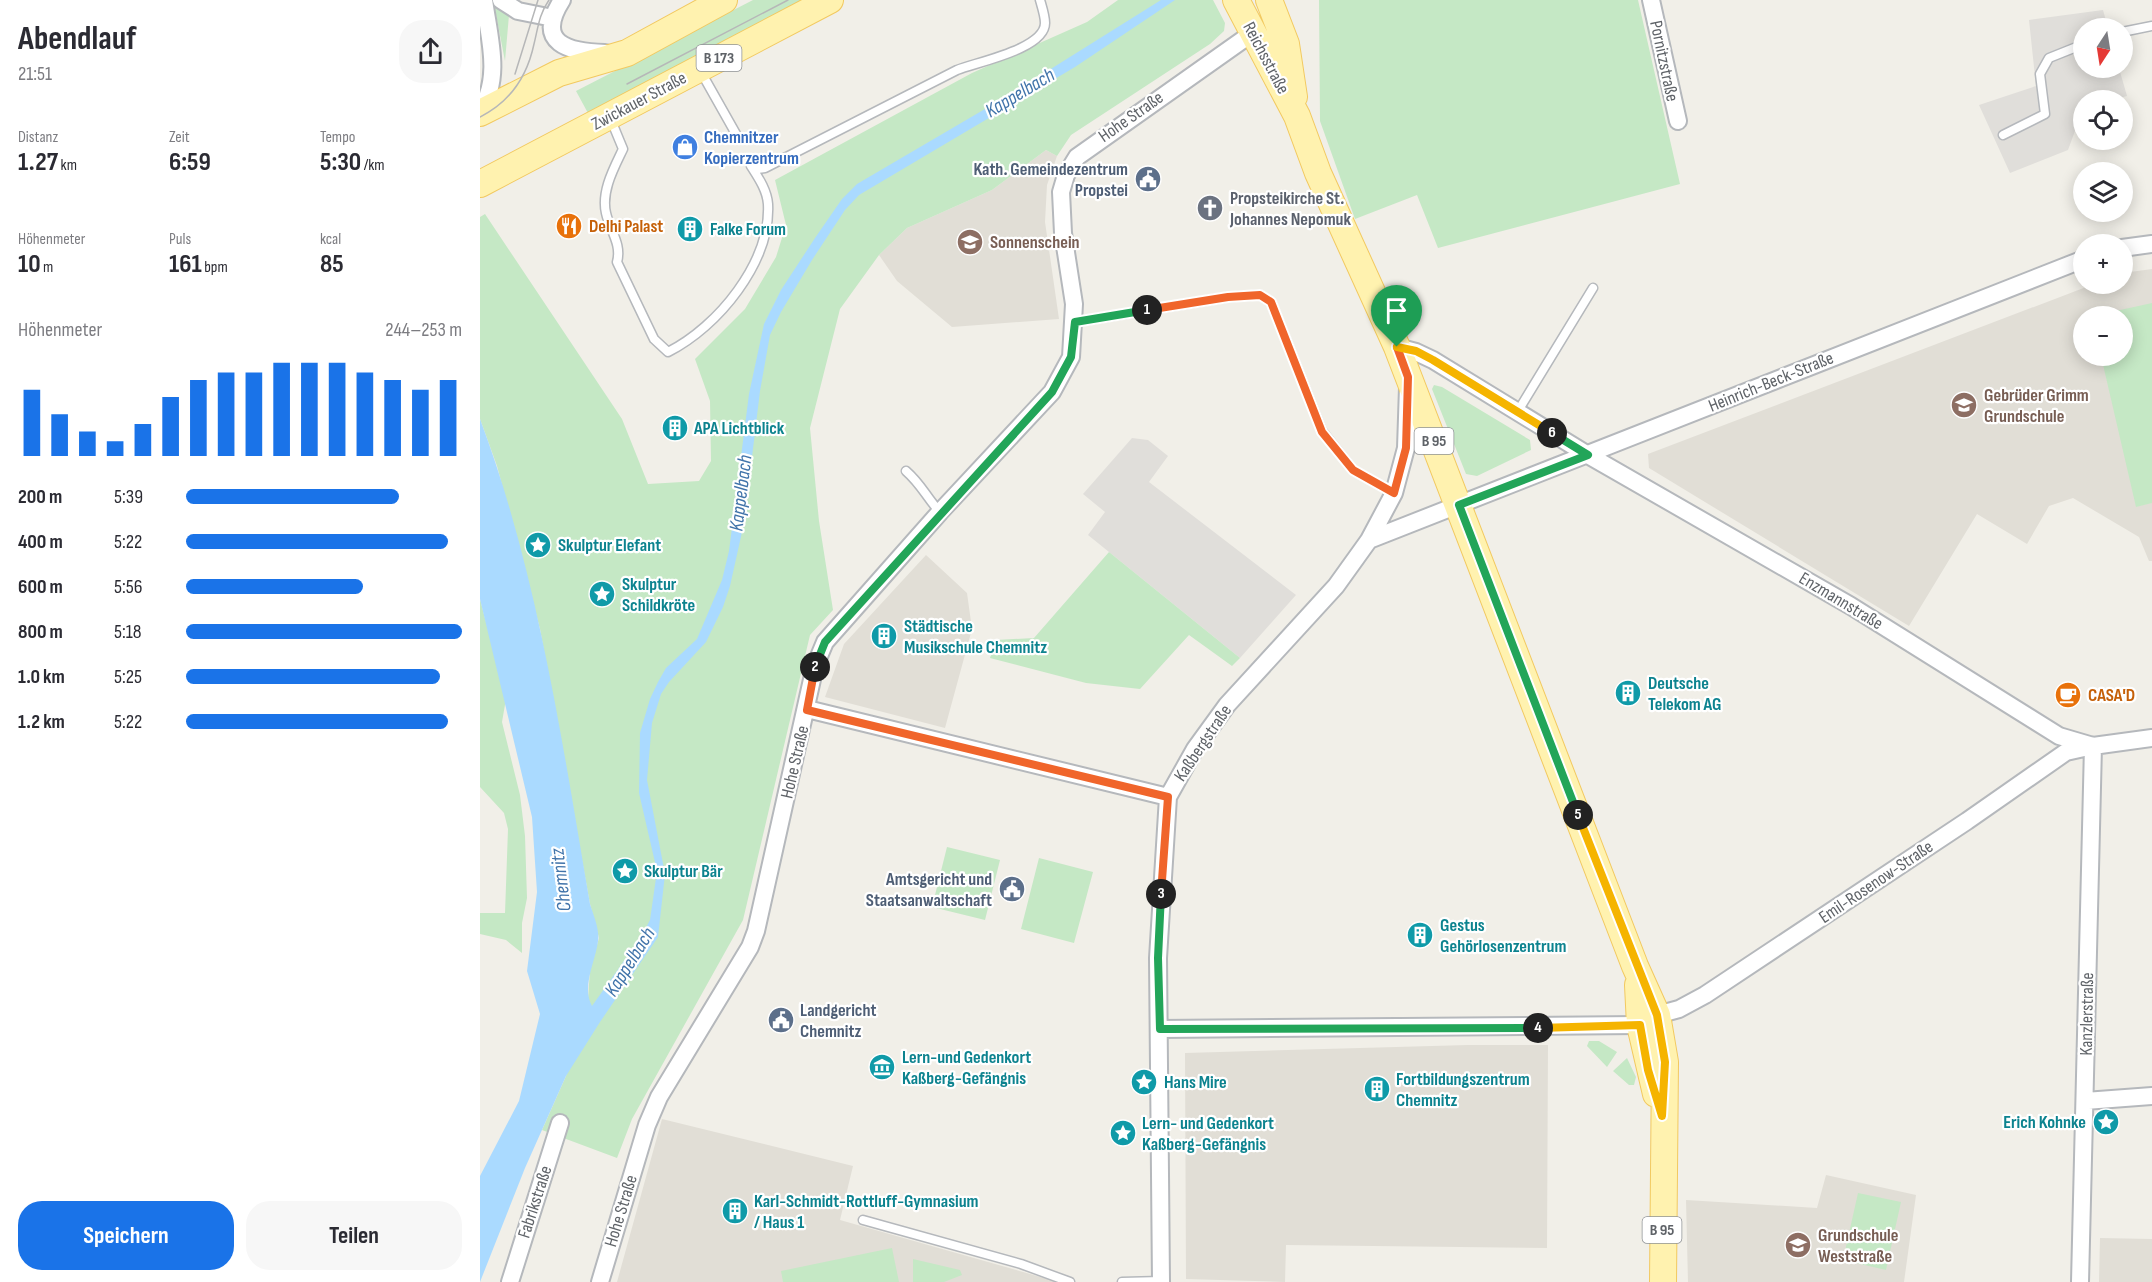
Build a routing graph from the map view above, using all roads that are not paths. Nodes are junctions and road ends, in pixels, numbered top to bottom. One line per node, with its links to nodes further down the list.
1 (484, 0): 17 (street)
2 (501, 0): 10 (street)
3 (562, 0): 10 (street)
4 (724, 0): 15 (main road, B 173)
5 (830, 0): 16 (main road, Zwickauer Straße / B 173)
6 (1040, 0): 19 (lane)
7 (1236, 0): 13 (main road, Reichsstraße / B 95)
8 (1269, 0): 18 (main road, Reichsstraße / B 95)
9 (1651, 0): 20 (street, Pornitzstraße)
10 (553, 18): 15 (street)
11 (2152, 26): 12 (lane)
12 (2133, 30)
13 (1251, 34): 18 (main road, Reichsstraße / B 95); 28 (street, Hohe Straße)
14 (2073, 48): 22 (lane)
15 (627, 53): 17 (main road, B 173)
16 (699, 68): 19 (main road, Zwickauer Straße / B 173); 21 (lane)
17 (480, 112)
18 (1297, 116): 29 (main road, Reichsstraße / B 95)
19 (609, 117): 23 (main road, Zwickauer Straße / B 173)
20 (1677, 121)
21 (736, 134)
22 (2002, 135)
23 (480, 184)
24 (2152, 244): 25 (street)
25 (2133, 247)
26 (2073, 263): 32 (street, Heinrich-Beck-Straße)
27 (1593, 288): 31 (lane)
28 (1075, 322): 34 (lane); 36 (street, Hohe Straße)
29 (1397, 347): 30 (main road, Reichsstraße / B 95); 31 (street, Enzmannstraße)
30 (1408, 377): 34 (street, Kaßbergstraße); 35 (main road, Reichsstraße / B 95)
31 (1518, 411): 32 (street, Enzmannstraße)
32 (1588, 455): 35 (street, Heinrich-Beck-Straße); 40 (street, Enzmannstraße)
33 (906, 471): 36 (lane)
34 (1394, 493): 37 (street, Kaßbergstraße)
35 (1459, 505): 37 (street); 42 (main road, Reichsstraße / B 95)
36 (940, 512): 38 (street, Hohe Straße)
37 (1369, 540): 41 (street, Kaßbergstraße)
38 (807, 710): 41 (street); 49 (street, Hohe Straße)
39 (2152, 738): 40 (street, Emil-Rosenow-Straße)
40 (2093, 746): 42 (street, Emil-Rosenow-Straße); 45 (street, Kanzlerstraße)
41 (1168, 797): 43 (street, Kaßbergstraße)
42 (1648, 1020): 43 (street, Emil-Rosenow-Straße); 53 (main road, Reichsstraße / B 95)
43 (1160, 1029): 52 (street, Kaßbergstraße)
44 (2152, 1095): 45 (street)
45 (2085, 1101): 54 (street, Kanzlerstraße)
46 (560, 1123): 48 (street, Fabrikstraße)
47 (863, 1220): 50 (lane)
48 (510, 1282)
49 (600, 1282)
50 (1070, 1282)
51 (1122, 1282): 52 (lane)
52 (1161, 1282)
53 (1663, 1282)
54 (2080, 1282)

